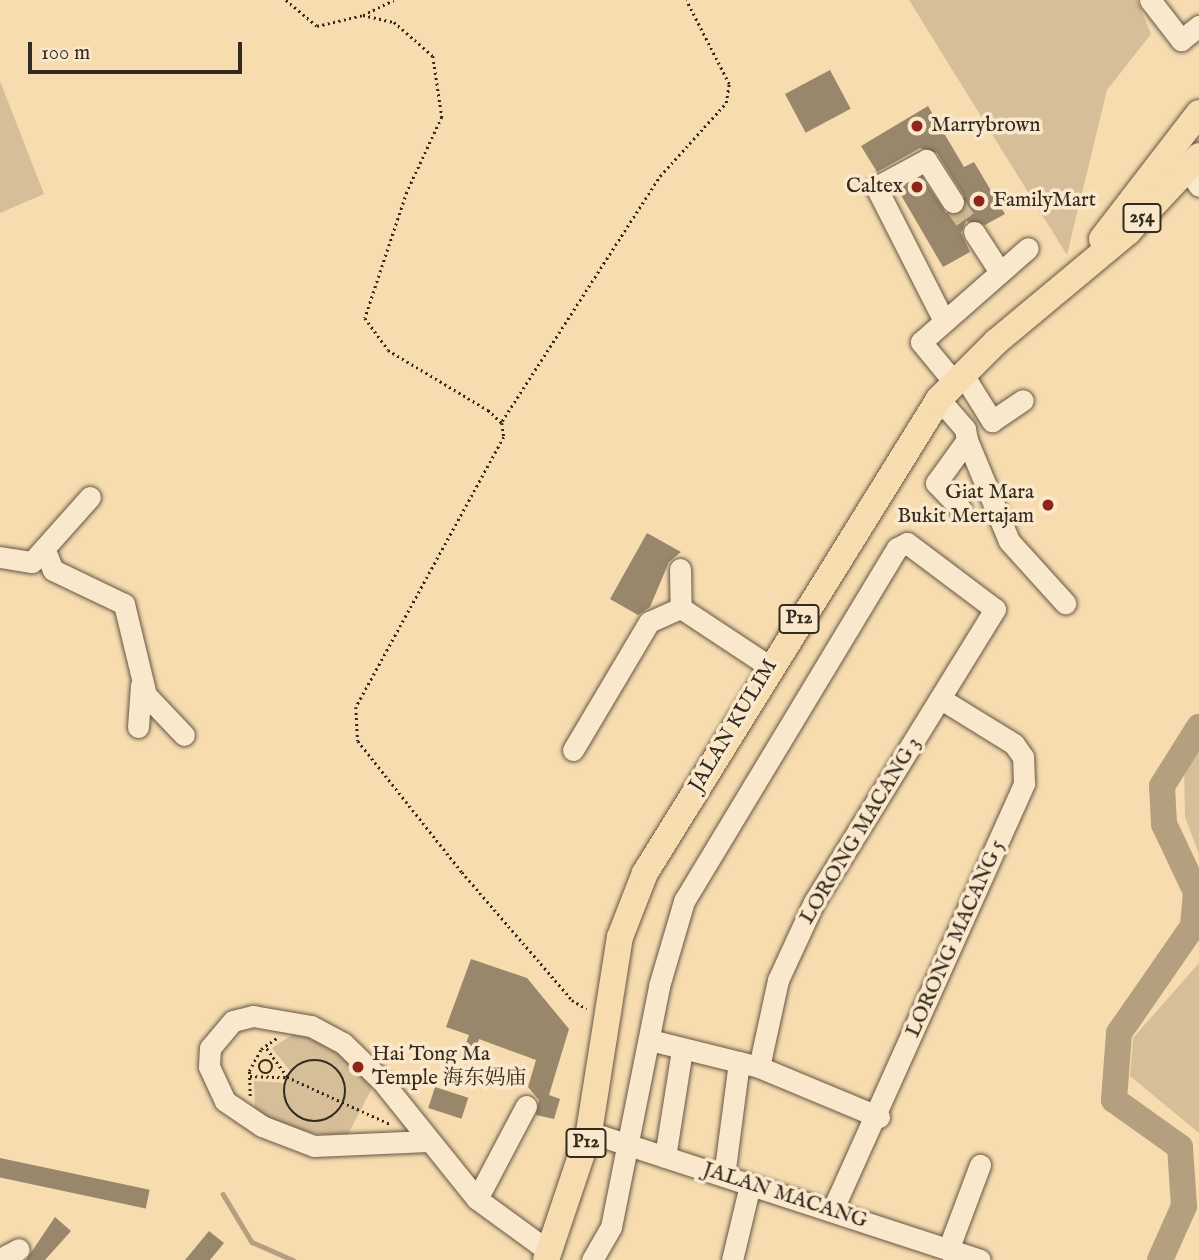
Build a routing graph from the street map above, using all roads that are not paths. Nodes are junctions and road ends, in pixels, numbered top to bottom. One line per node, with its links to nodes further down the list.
1 (1150, 0): 2 (street)
2 (1194, 32)
3 (1199, 113): 9 (main road, 254)
4 (1195, 170): 9 (main road, 254)
5 (953, 202): 10 (street)
6 (974, 232): 8 (street)
7 (1028, 248): 8 (street)
8 (1000, 272): 10 (street)
9 (1077, 273): 11 (main road, JALAN KULIM / P12)
10 (944, 321): 11 (street)
11 (952, 385): 13 (street); 14 (street); 22 (main road, JALAN KULIM / P12)
12 (1023, 400): 13 (street)
13 (984, 415): 14 (street)
14 (966, 435): 16 (street); 20 (street)
15 (90, 497): 17 (street)
16 (960, 508)
17 (46, 553): 18 (street); 23 (street)
18 (0, 557)
19 (680, 569): 21 (street)
20 (1065, 603)
21 (681, 608): 22 (street); 27 (street)
22 (770, 667): 33 (main road, JALAN KULIM / P12)
23 (141, 680): 25 (street); 26 (street)
24 (941, 699): 28 (street, LORONG MACANG 3); 30 (street, LORONG MACANG 3); 32 (street, LORONG MACANG 5)
25 (138, 727)
26 (184, 735)
27 (573, 750)
28 (650, 1040): 29 (street); 35 (street)
29 (682, 1049): 30 (street); 36 (street)
30 (749, 1064): 32 (street); 38 (street, LORONG MACANG 3)
31 (526, 1106): 40 (street)
32 (879, 1117): 41 (street, LORONG MACANG 5)
33 (589, 1132): 35 (street, JALAN MACANG); 44 (main road, JALAN KULIM / P12)
34 (428, 1141): 34 (street); 40 (street)
35 (632, 1146): 36 (street, JALAN MACANG); 46 (street)
36 (665, 1157): 38 (street, JALAN MACANG)
37 (980, 1165): 43 (street)
38 (724, 1176): 39 (street, JALAN MACANG)
39 (750, 1185): 41 (street, JALAN MACANG); 47 (street)
40 (477, 1199): 44 (street)
41 (832, 1211): 43 (street, JALAN MACANG)
42 (19, 1249): 45 (street)
43 (948, 1250): 48 (street, JALAN MACANG)
44 (548, 1256)
45 (0, 1259)
46 (592, 1260)
47 (732, 1260)
48 (980, 1260)

